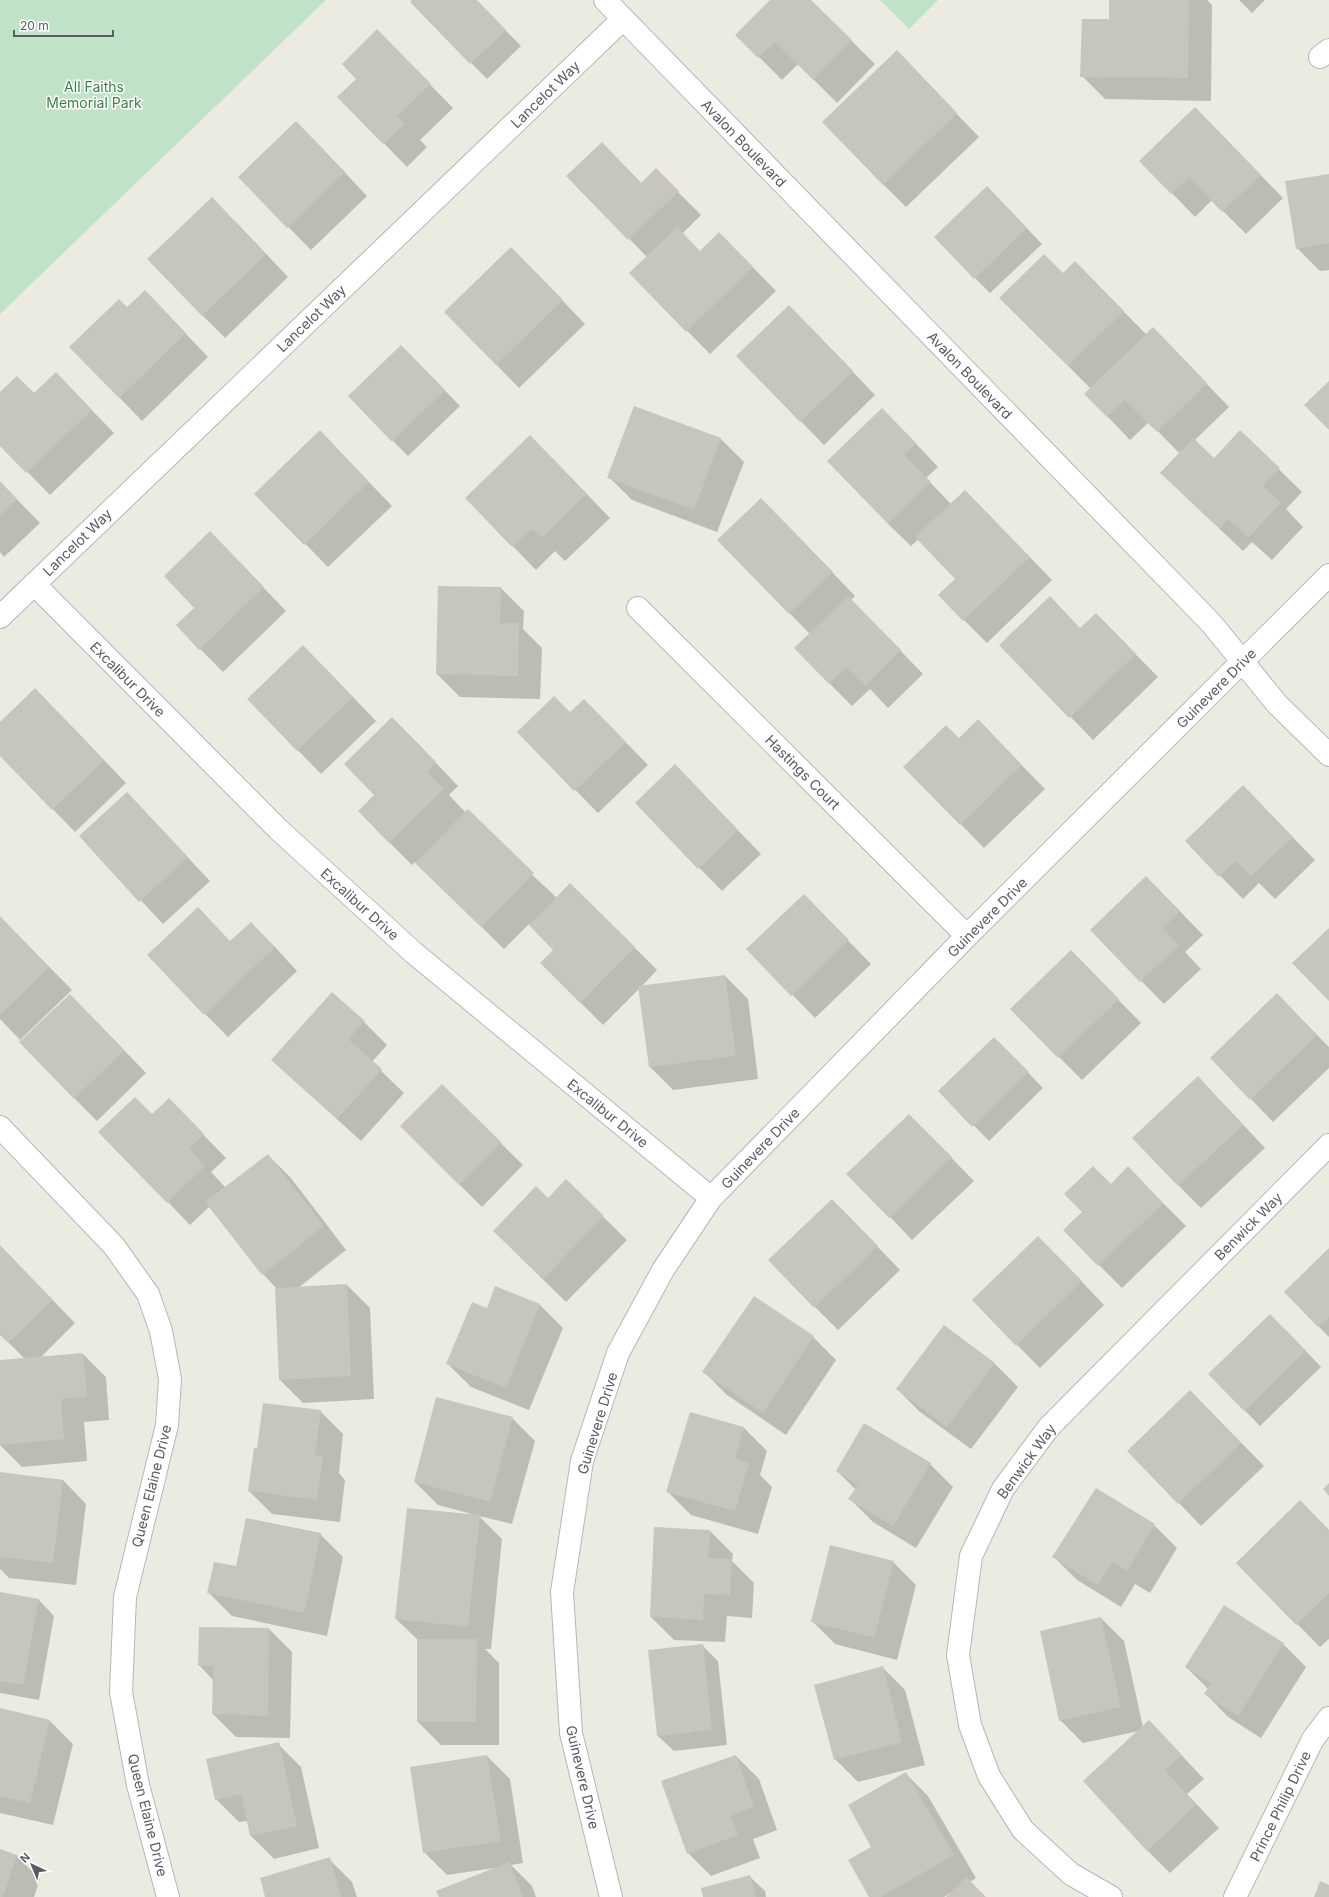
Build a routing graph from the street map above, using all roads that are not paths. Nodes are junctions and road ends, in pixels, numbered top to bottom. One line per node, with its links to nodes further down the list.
1 (605, 0): 2 (street, Avalon Boulevard)
2 (623, 19): 4 (street, Lancelot Way); 7 (street, Avalon Boulevard)
3 (1329, 575): 7 (street, Guinevere Drive)
4 (34, 584): 6 (street, Lancelot Way); 12 (street, Excalibur Drive)
5 (638, 608): 9 (street, Hastings Court)
6 (0, 617)
7 (1243, 661): 8 (street, Avalon Boulevard); 9 (street, Guinevere Drive)
8 (1329, 755)
9 (967, 936): 12 (street, Guinevere Drive)
10 (0, 1127): 14 (street, Queen Elaine Drive)
11 (1329, 1145): 16 (street, Benwick Way)
12 (711, 1198): 15 (street, Guinevere Drive)
13 (1329, 1718): 17 (street, Prince Philip Drive)
14 (168, 1897)
15 (611, 1897)
16 (1111, 1897)
17 (1235, 1897)

